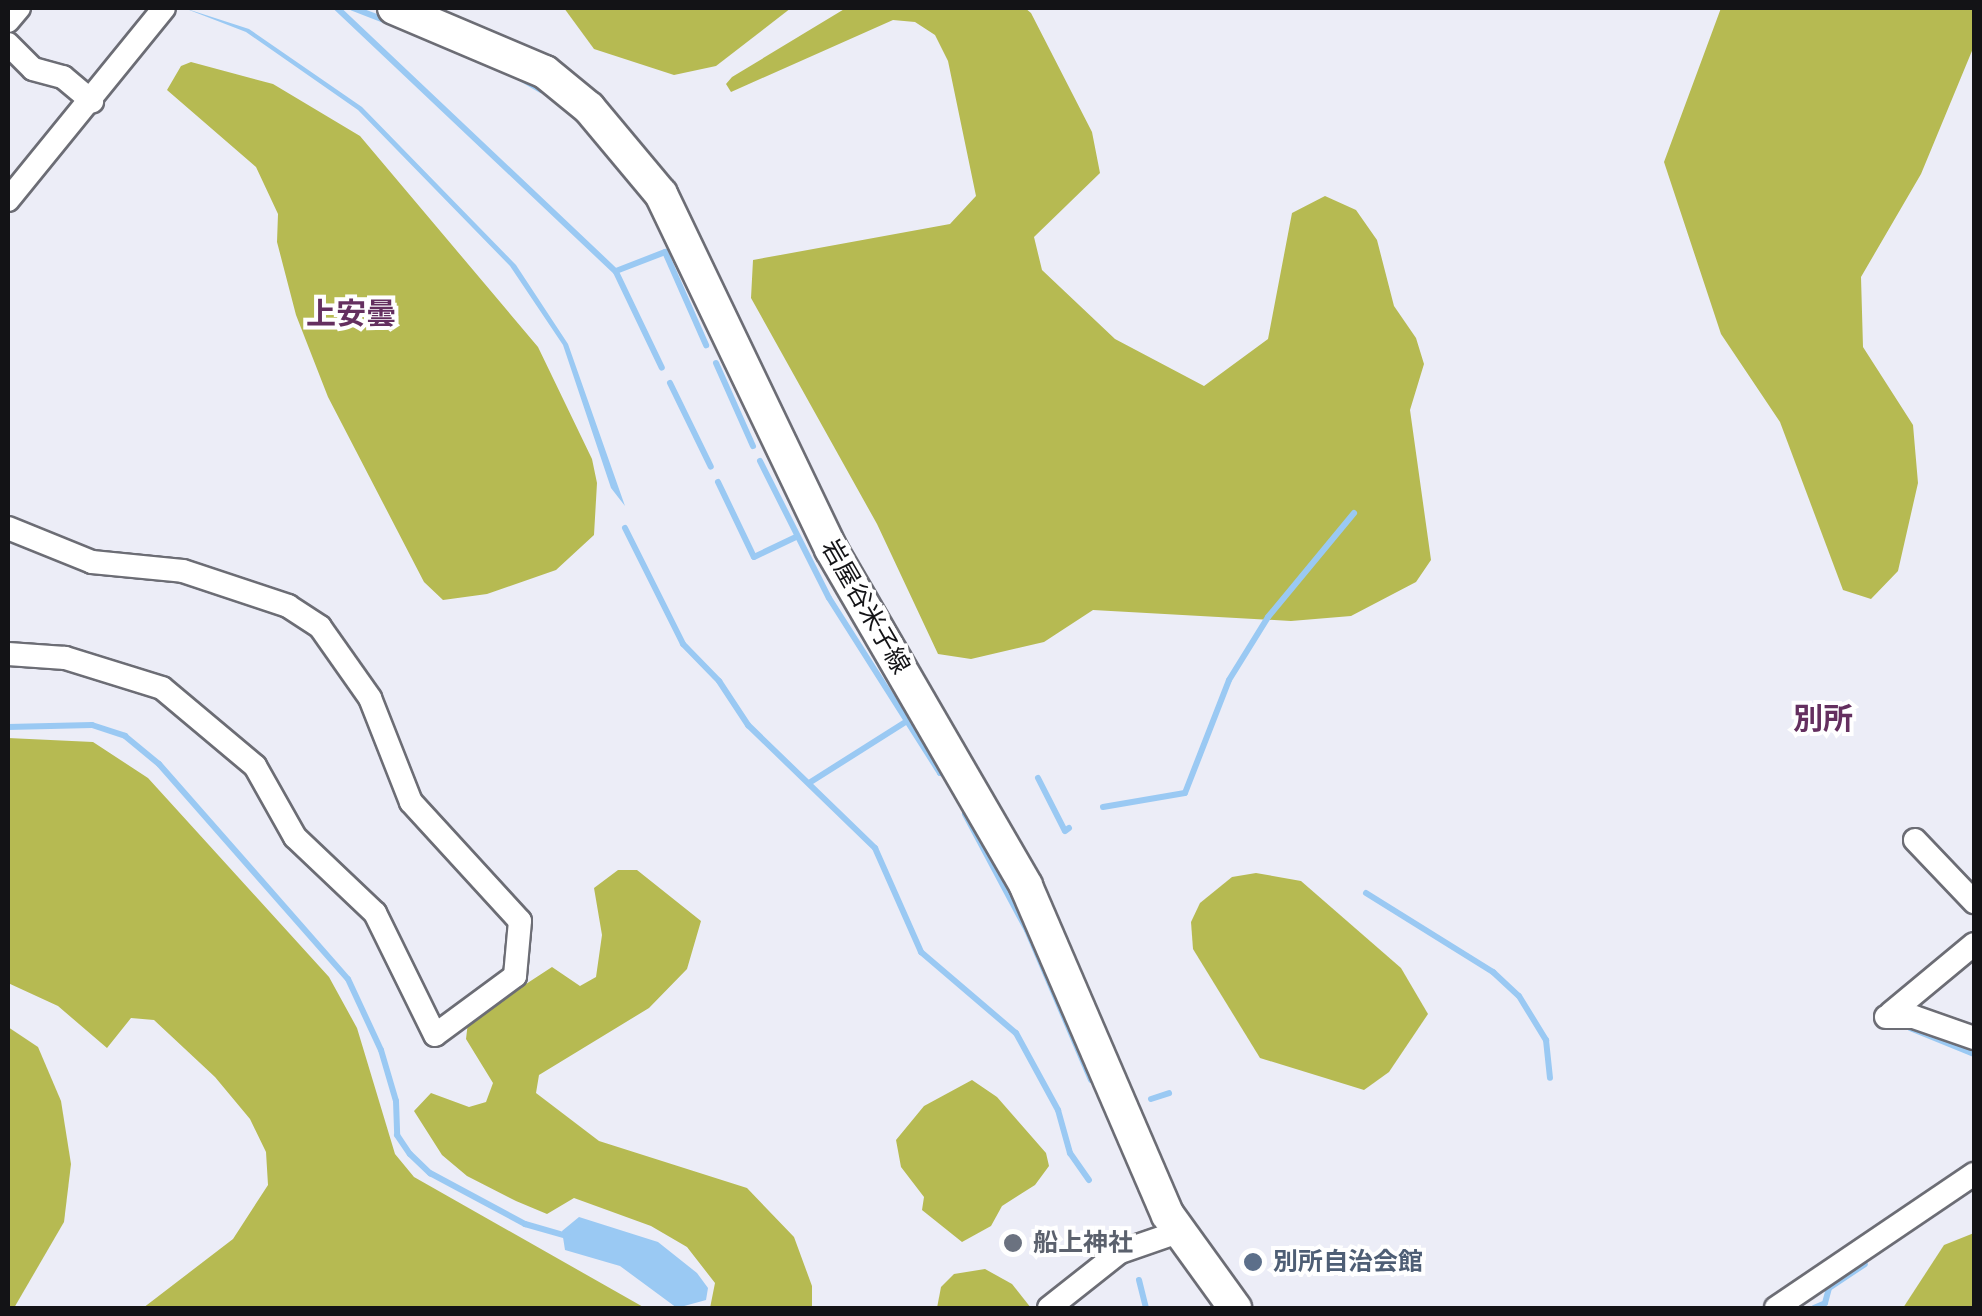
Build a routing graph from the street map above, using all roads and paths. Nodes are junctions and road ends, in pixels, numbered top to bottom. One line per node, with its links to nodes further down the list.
1 (18, 8): 4 (street)
2 (394, 8): 15 (main road, 岩屋谷米子線)
3 (160, 9): 6 (street)
4 (8, 21)
5 (8, 44): 6 (street)
6 (92, 101): 7 (street)
7 (8, 200)
8 (8, 528): 9 (street)
9 (8, 654)
10 (1915, 840): 11 (street)
11 (1974, 902)
12 (1974, 944): 13 (street)
13 (1974, 1038)
14 (1974, 1174): 18 (street)
15 (1178, 1232): 16 (street); 17 (main road, 岩屋谷米子線)
16 (1048, 1308)
17 (1235, 1308)
18 (1776, 1308)

